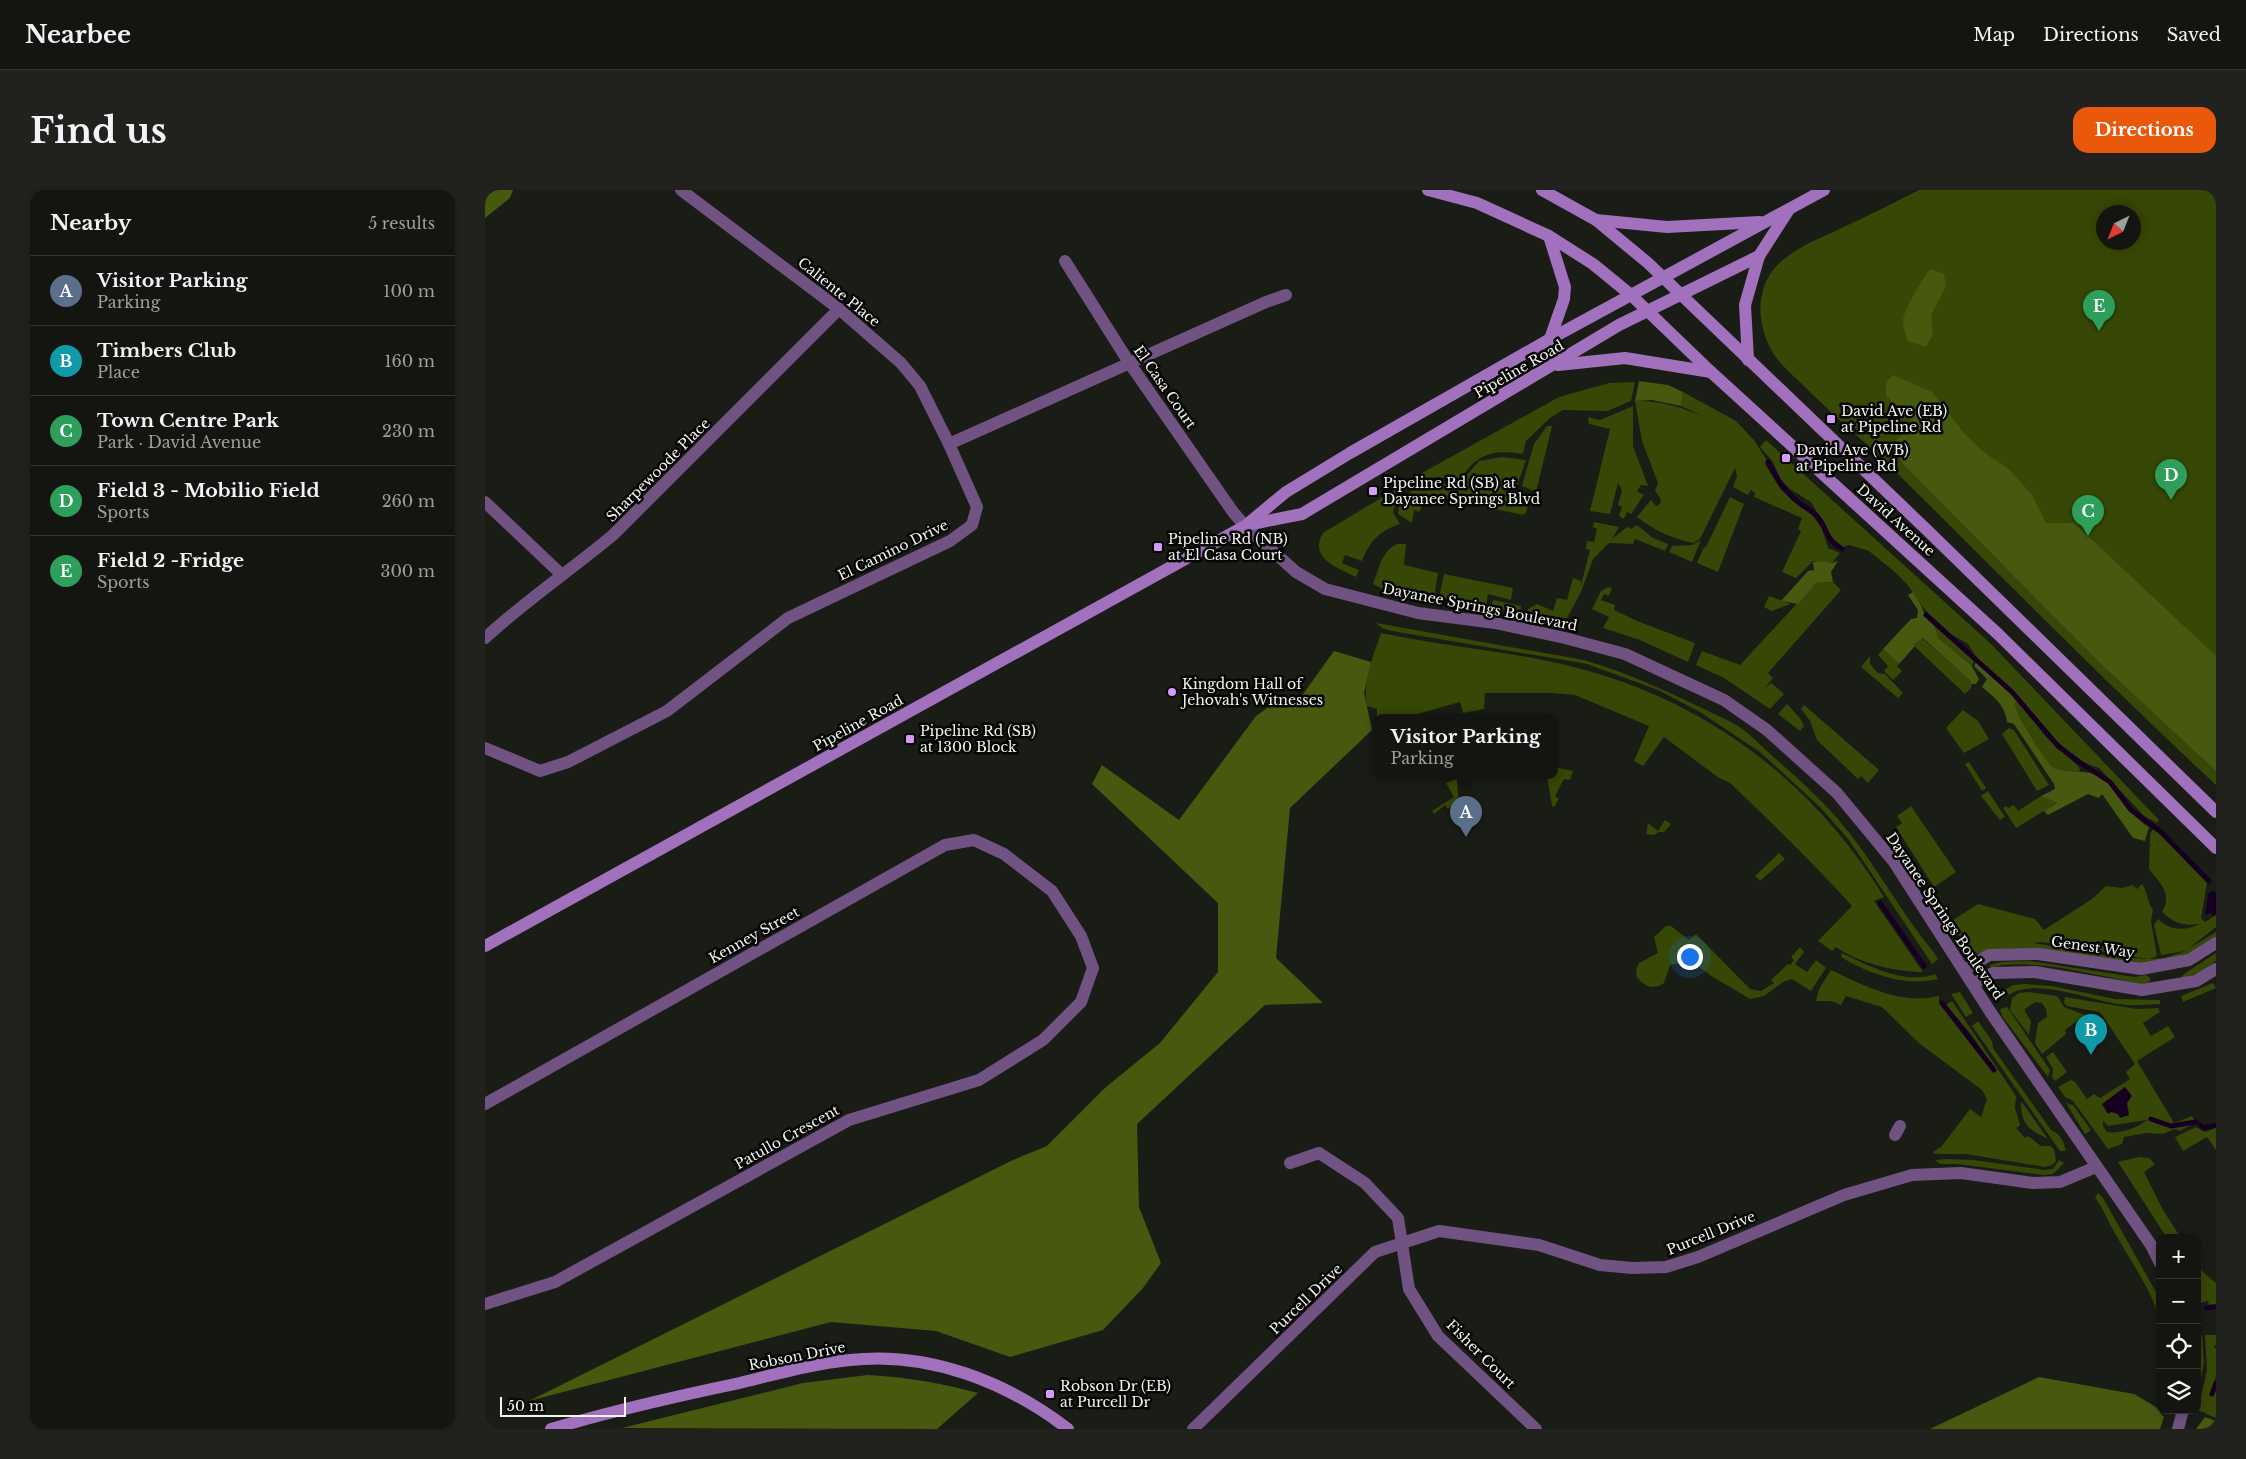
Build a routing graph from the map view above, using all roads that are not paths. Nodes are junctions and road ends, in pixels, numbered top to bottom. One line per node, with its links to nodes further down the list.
1 (681, 190): 15 (street, Caliente Place)
2 (1429, 190): 8 (main road, David Avenue)
3 (1542, 190): 6 (main road, David Avenue)
4 (1824, 190): 5 (main road, Pipeline Road)
5 (1788, 210): 7 (main road, Pipeline Road); 9 (main road, Pipeline Road)
6 (1597, 220): 7 (main road); 11 (main road, David Avenue)
7 (1763, 222): 11 (main road, Pipeline Road)
8 (1549, 236): 12 (main road, David Avenue); 17 (main road)
9 (1759, 256): 13 (main road, Pipeline Road); 18 (main road)
10 (1065, 261): 19 (street, El Casa Court)
11 (1663, 277): 12 (main road, Pipeline Road); 13 (main road, David Avenue)
12 (1631, 295): 16 (main road, David Avenue); 17 (main road, Pipeline Road)
13 (1681, 295): 16 (main road, Pipeline Road); 18 (main road, David Avenue)
14 (1286, 296): 19 (street)
15 (839, 310): 22 (street, Caliente Place); 25 (street, Sharpewoode Place)
16 (1648, 311): 20 (main road, Pipeline Road); 21 (main road, David Avenue)
17 (1550, 339): 24 (main road, Pipeline Road)
18 (1748, 360): 28 (main road, David Avenue)
19 (1130, 364): 22 (street); 24 (street, El Casa Court)
20 (1556, 365): 21 (main road); 24 (main road, Pipeline Road)
21 (1711, 372): 29 (main road, David Avenue)
22 (949, 444): 27 (street, El Camino Drive)
23 (485, 502): 25 (street)
24 (1245, 526): 32 (main road, Pipeline Road); 34 (street, Dayanee Springs Boulevard)
25 (562, 575): 26 (street, Sharpewoode Place)
26 (485, 638)
27 (485, 748)
28 (2216, 812)
29 (2216, 848)
30 (1039, 881): 36 (street, Kenney Street); 41 (street, Patullo Crescent)
31 (2216, 943): 34 (street, Genest Way)
32 (485, 946)
33 (2216, 969): 35 (street)
34 (1964, 970): 35 (street, Dayanee Springs Boulevard)
35 (1973, 984): 38 (street, Dayanee Springs Boulevard)
36 (485, 1104)
37 (1291, 1163): 39 (street, Fisher Court)
38 (2096, 1166): 39 (street, Purcell Drive); 40 (street, Dayanee Springs Boulevard)
39 (1402, 1244): 45 (street, Purcell Drive); 46 (street, Fisher Court)
40 (2156, 1255)
41 (485, 1304)
42 (2182, 1414): 47 (street)
43 (551, 1429): 44 (main road, Robson Drive)
44 (1068, 1429)
45 (1193, 1429)
46 (1537, 1429)
47 (2178, 1429)

